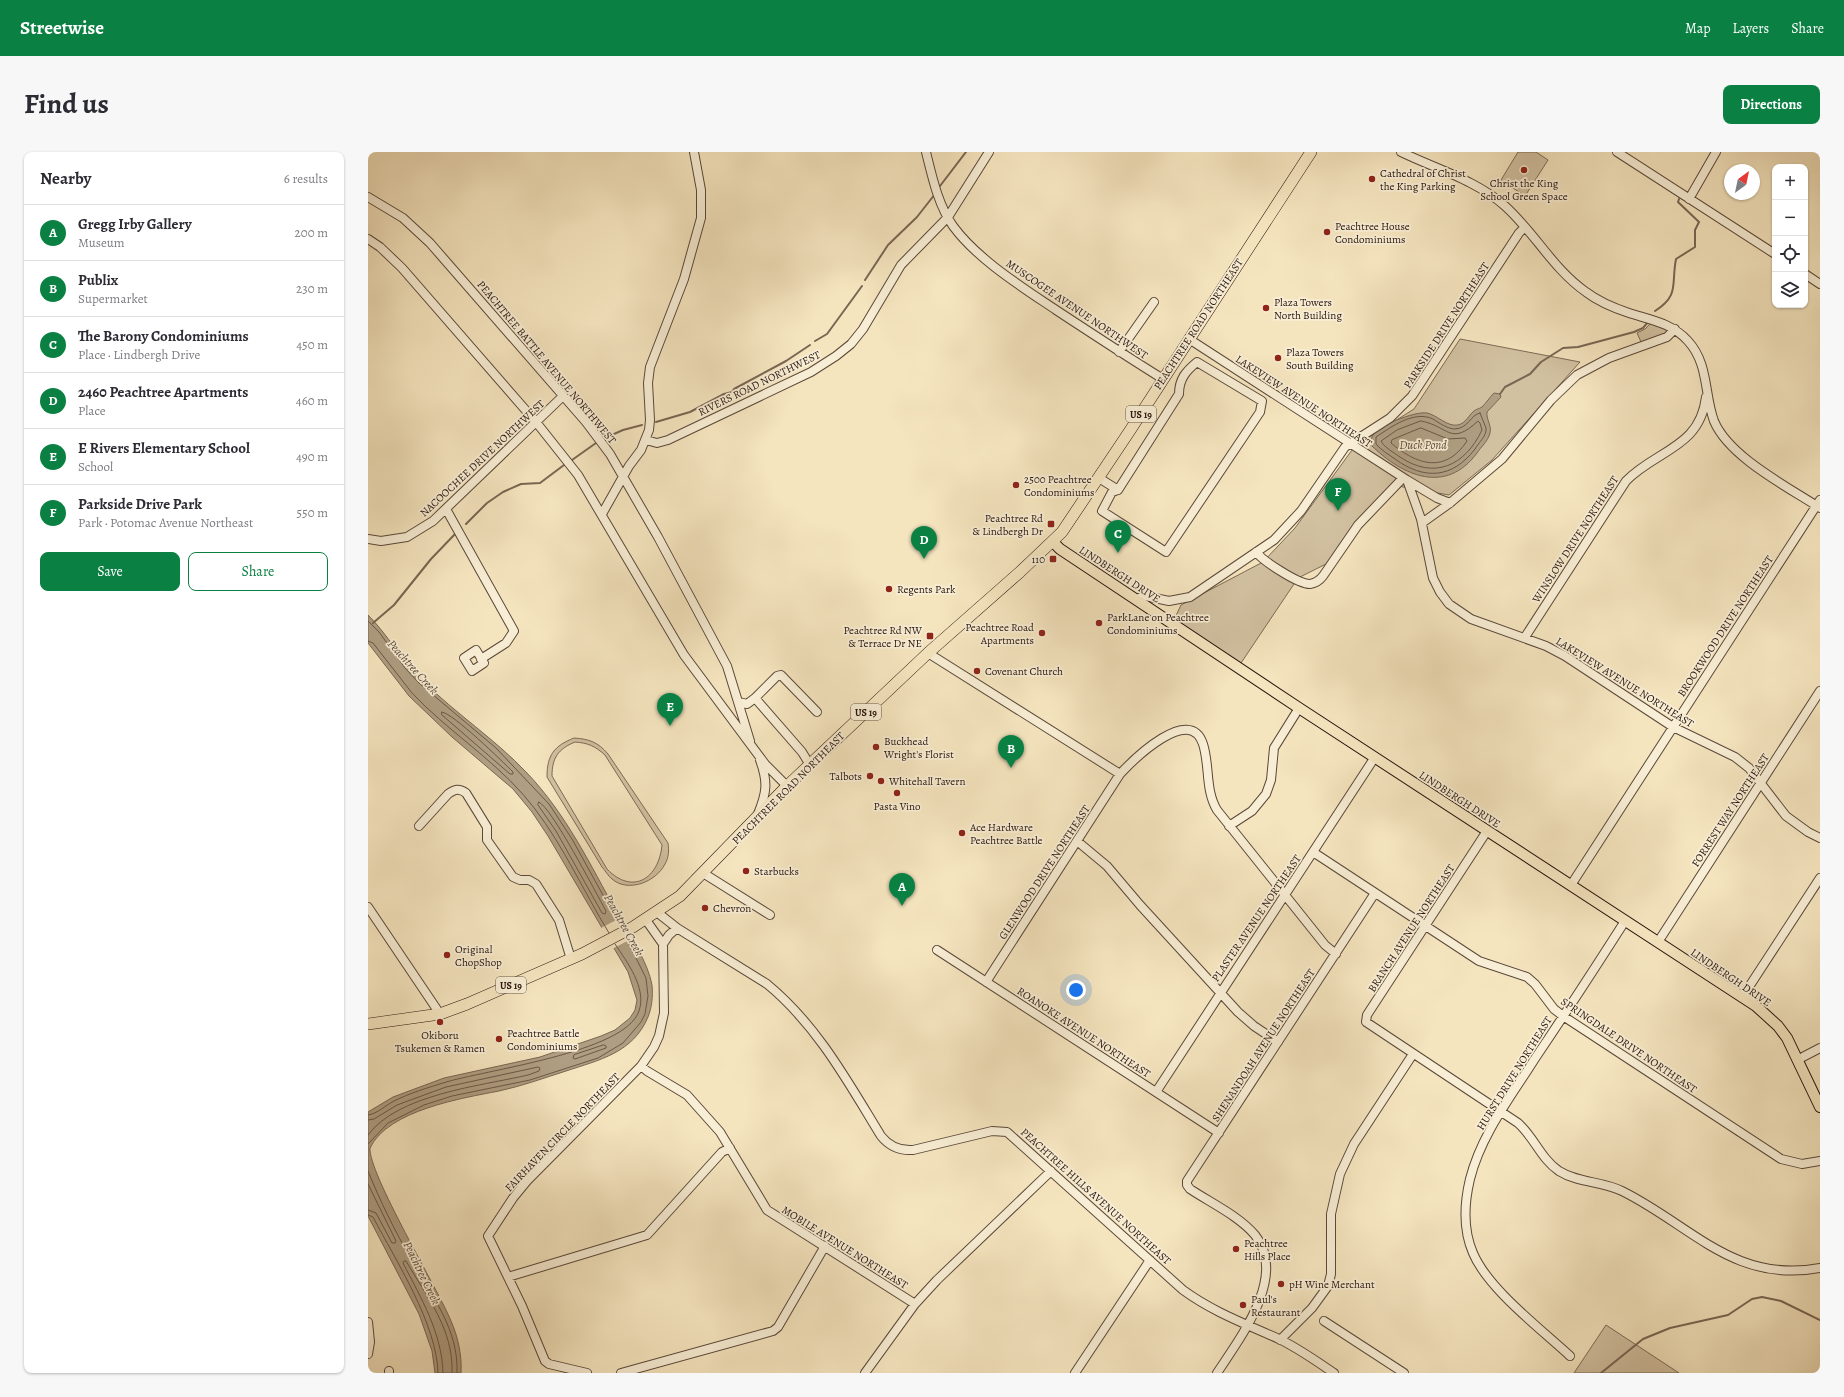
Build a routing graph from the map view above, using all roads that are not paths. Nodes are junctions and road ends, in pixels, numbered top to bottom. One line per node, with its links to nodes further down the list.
1 (694, 152): 28 (street)
2 (926, 152): 10 (street, MUSCOGEE AVENUE NORTHWEST)
3 (989, 152): 10 (street, RIVERS ROAD NORTHWEST)
4 (1311, 152): 18 (highway, PEACHTREE ROAD NORTHEAST / US 19)
5 (1401, 152): 11 (street)
6 (1617, 152): 9 (street)
7 (1716, 152): 9 (street)
8 (368, 197): 25 (street, PEACHTREE BATTLE AVENUE NORTHWEST)
9 (1689, 199): 13 (street)
10 (948, 217): 19 (street, MUSCOGEE AVENUE NORTHWEST); 28 (street, RIVERS ROAD NORTHWEST)
11 (1525, 227): 17 (street); 29 (street, PARKSIDE DRIVE NORTHEAST)
12 (368, 239): 27 (street, PEACHTREE BATTLE AVENUE NORTHWEST)
13 (1772, 252)
14 (1808, 276): 15 (street)
15 (1820, 284)
16 (1154, 302): 19 (street)
17 (1675, 329): 24 (street); 34 (street)
18 (1189, 339): 20 (street, LAKEVIEW AVENUE NORTHEAST); 21 (highway, PEACHTREE ROAD NORTHEAST / US 19)
19 (1119, 352): 21 (street, MUSCOGEE AVENUE NORTHWEST)
20 (1249, 378): 22 (street, LAKEVIEW AVENUE NORTHEAST); 23 (street)
21 (1162, 379): 31 (highway, PEACHTREE ROAD NORTHEAST / US 19)
22 (1262, 386): 26 (street); 29 (street, LAKEVIEW AVENUE NORTHEAST)
23 (1240, 388): 26 (street); 33 (street)
24 (1707, 389): 35 (street); 43 (street, WINSLOW DRIVE NORTHEAST)
25 (563, 396): 27 (street, NACOOCHEE DRIVE NORTHWEST); 30 (street, PEACHTREE BATTLE AVENUE NORTHWEST)
26 (1253, 396): 33 (street)
27 (536, 422): 36 (street, NACOOCHEE DRIVE NORTHWEST); 37 (street, PEACHTREE BATTLE AVENUE NORTHWEST)
28 (646, 440): 30 (street)
29 (1350, 444): 32 (street, LAKEVIEW AVENUE NORTHEAST); 41 (street, PARKSIDE DRIVE NORTHEAST)
30 (624, 475): 37 (street); 48 (street, PEACHTREE BATTLE AVENUE NORTHWEST)
31 (1099, 478): 33 (street); 40 (highway, PEACHTREE ROAD NORTHEAST / US 19)
32 (1405, 479): 34 (street, LAKEVIEW AVENUE NORTHEAST); 38 (street, LAKEVIEW AVENUE NORTHEAST); 41 (street)
33 (1118, 490)
34 (1450, 503): 38 (street)
35 (1819, 505): 51 (street, BROOKWOOD DRIVE NORTHEAST)
36 (446, 509): 39 (street, NACOOCHEE DRIVE NORTHWEST); 45 (street)
37 (602, 514): 52 (street, PEACHTREE BATTLE AVENUE NORTHWEST)
38 (1422, 523): 43 (street, LAKEVIEW AVENUE NORTHEAST)
39 (368, 539)
40 (1053, 542): 42 (main road, LINDBERGH DRIVE); 44 (highway, PEACHTREE ROAD NORTHEAST / US 19)
41 (1256, 552): 42 (street, PARKSIDE DRIVE NORTHEAST)
42 (1136, 599): 49 (main road, LINDBERGH DRIVE)
43 (1525, 637): 51 (street, LAKEVIEW AVENUE NORTHEAST)
44 (928, 654): 55 (highway, PEACHTREE ROAD NORTHEAST / US 19); 56 (street)
45 (481, 659)
46 (1820, 691): 57 (street, FORREST WAY NORTHEAST)
47 (755, 698): 48 (street); 50 (street); 55 (street)
48 (739, 702): 52 (street, PEACHTREE BATTLE AVENUE NORTHWEST)
49 (1299, 708): 54 (main road, LINDBERGH DRIVE); 61 (street)
50 (817, 712)
51 (1673, 727): 57 (street, LAKEVIEW AVENUE NORTHEAST); 68 (street, BROOKWOOD DRIVE NORTHEAST)
52 (751, 746): 53 (street, PEACHTREE BATTLE AVENUE NORTHWEST)
53 (757, 754): 58 (street, PEACHTREE BATTLE AVENUE NORTHWEST); 59 (street, PEACHTREE BATTLE AVENUE NORTHWEST)
54 (1375, 757): 62 (main road, LINDBERGH DRIVE); 65 (street, PLASTER AVENUE NORTHEAST)
55 (810, 765): 58 (highway, PEACHTREE ROAD NORTHEAST / US 19)
56 (1120, 774): 61 (street, GLENWOOD DRIVE NORTHEAST); 64 (street, GLENWOOD DRIVE NORTHEAST)
57 (1760, 783): 63 (street, LAKEVIEW AVENUE NORTHEAST); 78 (street, FORREST WAY NORTHEAST)
58 (787, 786): 59 (highway, PEACHTREE ROAD NORTHEAST / US 19)
59 (756, 818): 66 (highway, PEACHTREE ROAD NORTHEAST / US 19)
60 (419, 826): 82 (street)
61 (1229, 826): 70 (street, GLENWOOD DRIVE NORTHEAST)
62 (1487, 831): 68 (main road, LINDBERGH DRIVE); 76 (street, BRANCH AVENUE NORTHEAST)
63 (1820, 838)
64 (1077, 841): 83 (street, GLENWOOD DRIVE NORTHEAST); 84 (street)
65 (1313, 852): 69 (street, SPRINGDALE DRIVE NORTHEAST); 70 (street, PLASTER AVENUE NORTHEAST)
66 (703, 873): 72 (highway, PEACHTREE ROAD NORTHEAST / US 19); 73 (street)
67 (1820, 878): 85 (street)
68 (1571, 885): 75 (main road, LINDBERGH DRIVE)
69 (1375, 893): 76 (street, SPRINGDALE DRIVE NORTHEAST); 81 (street, SHENANDOAH AVENUE NORTHEAST)
70 (1284, 895): 81 (street, GLENWOOD DRIVE NORTHEAST); 84 (street, PLASTER AVENUE NORTHEAST)
71 (368, 907): 86 (street)
72 (658, 912): 74 (highway, PEACHTREE ROAD NORTHEAST / US 19); 77 (street, PEACHTREE HILLS AVENUE NORTHEAST)
73 (770, 914)
74 (646, 920): 79 (street); 82 (highway, PEACHTREE ROAD NORTHEAST / US 19)
75 (1625, 921): 78 (main road, LINDBERGH DRIVE); 87 (street, HURST DRIVE NORTHEAST)
76 (1425, 926): 87 (street, SPRINGDALE DRIVE NORTHEAST); 91 (street, BRANCH AVENUE NORTHEAST)
77 (677, 928): 79 (street); 100 (street, PEACHTREE HILLS AVENUE NORTHEAST)
78 (1658, 942): 85 (main road, LINDBERGH DRIVE)
79 (663, 944): 93 (street, FAIRHAVEN CIRCLE NORTHEAST)
80 (937, 950): 83 (street, ROANOKE AVENUE NORTHEAST)
81 (1336, 954): 89 (street, SHENANDOAH AVENUE NORTHEAST)
82 (571, 959): 86 (highway, PEACHTREE ROAD NORTHEAST / US 19)
83 (986, 982): 94 (street, ROANOKE AVENUE NORTHEAST)
84 (1220, 992): 89 (street); 94 (street, PLASTER AVENUE NORTHEAST)
85 (1743, 996): 92 (main road, LINDBERGH DRIVE)
86 (440, 1014): 88 (highway, PEACHTREE ROAD NORTHEAST / US 19)
87 (1563, 1016): 96 (street, HURST DRIVE NORTHEAST); 99 (street, SPRINGDALE DRIVE NORTHEAST)
88 (368, 1024)
89 (1278, 1042): 97 (street, SHENANDOAH AVENUE NORTHEAST)
90 (1820, 1048): 92 (street)
91 (1413, 1054): 96 (street); 109 (street)
92 (1797, 1060): 95 (main road, LINDBERGH DRIVE)
93 (641, 1066): 98 (street, MOBILE AVENUE NORTHEAST); 104 (street, FAIRHAVEN CIRCLE NORTHEAST)
94 (1156, 1092): 97 (street, ROANOKE AVENUE NORTHEAST)
95 (1820, 1107)
96 (1501, 1112): 103 (street); 111 (street, HURST DRIVE NORTHEAST)
97 (1219, 1133): 108 (street, SHENANDOAH AVENUE NORTHEAST)
98 (730, 1148): 101 (street, MOBILE AVENUE NORTHEAST); 104 (street)
99 (1820, 1161)
100 (1051, 1171): 102 (street, PEACHTREE HILLS AVENUE NORTHEAST); 105 (street)
101 (825, 1246): 105 (street, MOBILE AVENUE NORTHEAST); 113 (street)
102 (1150, 1260): 108 (street, PEACHTREE HILLS AVENUE NORTHEAST); 115 (street)
103 (1820, 1268)
104 (508, 1277): 112 (street, FAIRHAVEN CIRCLE NORTHEAST)
105 (915, 1304): 114 (street)
106 (1324, 1321): 118 (street)
107 (368, 1322): 110 (street)
108 (1247, 1325): 109 (street, PEACHTREE HILLS AVENUE NORTHEAST); 116 (street)
109 (1280, 1340): 117 (street, PEACHTREE HILLS AVENUE NORTHEAST)
110 (368, 1354)
111 (1570, 1356)
112 (587, 1373)
113 (621, 1373)
114 (865, 1373)
115 (1075, 1373)
116 (1217, 1373)
117 (1334, 1373)
118 (1404, 1373)

